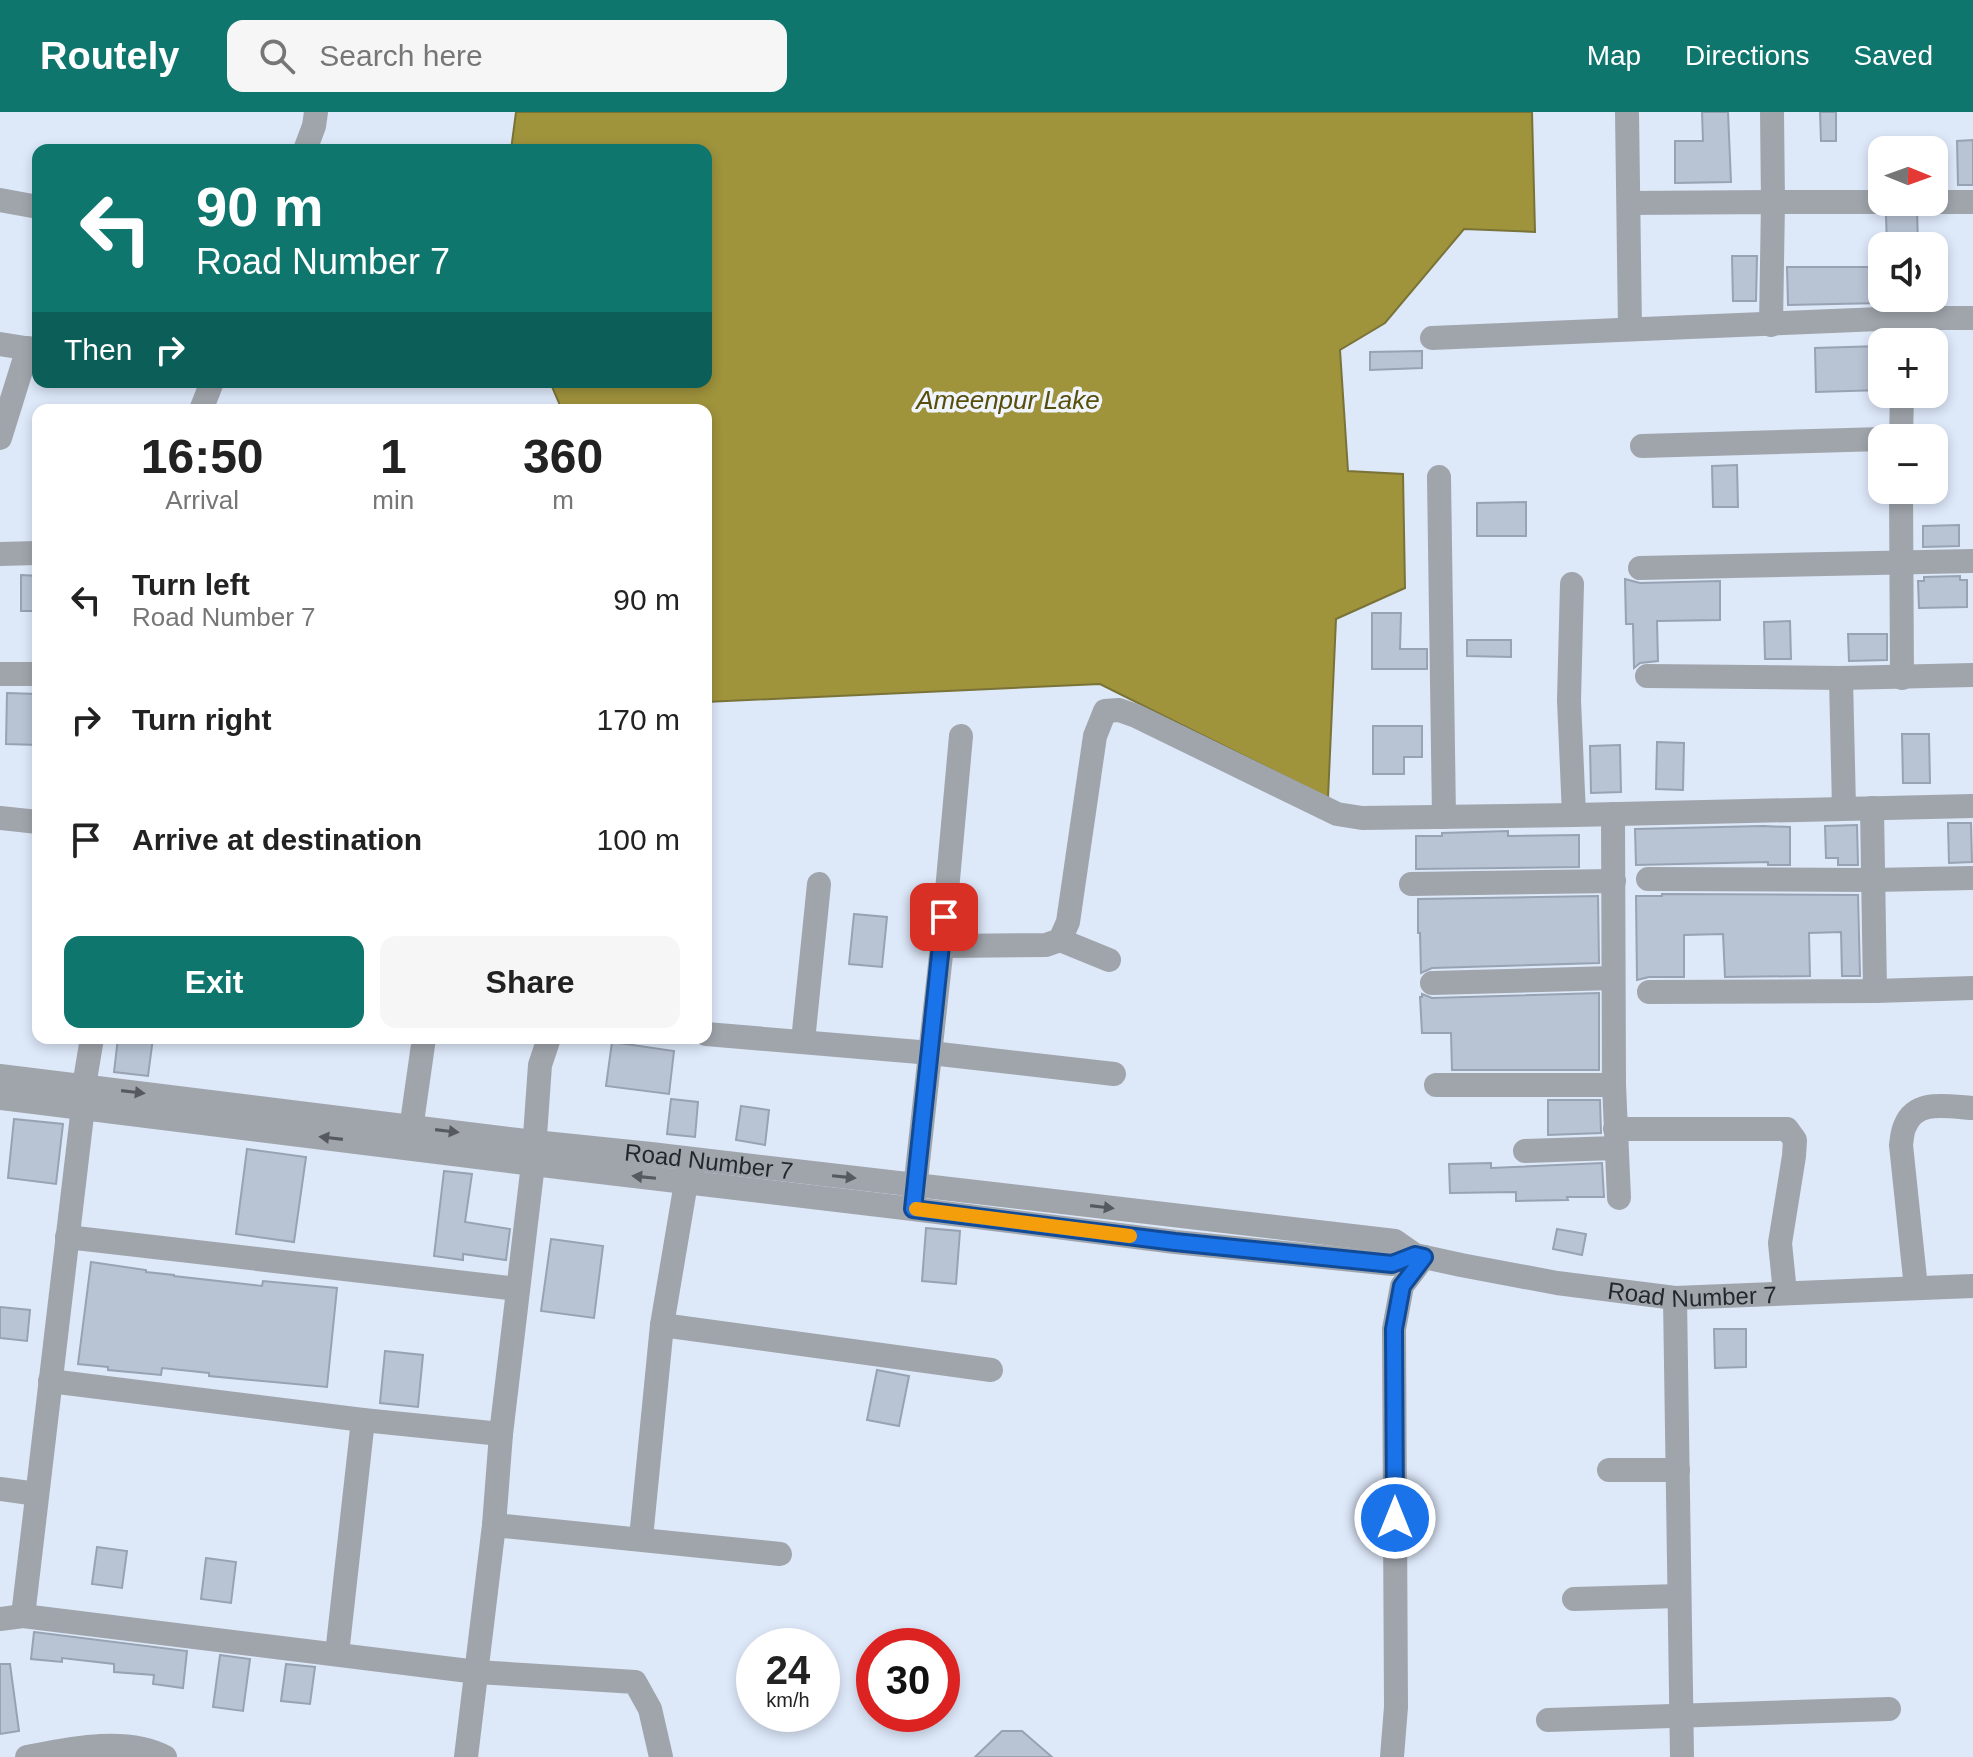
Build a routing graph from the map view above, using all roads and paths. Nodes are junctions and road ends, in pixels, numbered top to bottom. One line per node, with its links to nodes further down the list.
1 (316, 112): 4 (street)
2 (1627, 112): 10 (street)
3 (1772, 112): 6 (street)
4 (307, 144)
5 (0, 200): 11 (street)
6 (1773, 202): 7 (street); 10 (street); 13 (street)
7 (1868, 202)
8 (1948, 202): 9 (street)
9 (1973, 202)
10 (1629, 203): 15 (street)
11 (32, 206)
12 (1973, 318): 14 (street)
13 (1771, 325): 15 (street); 16 (street)
14 (1916, 328)
15 (1630, 329): 17 (street)
16 (1868, 329)
17 (1432, 338)
18 (0, 344): 19 (street)
19 (32, 349)
20 (32, 352): 21 (street)
21 (1, 432)
22 (1868, 439): 23 (street)
23 (1642, 446)
24 (1439, 477): 44 (street)
25 (1901, 504): 29 (street)
26 (32, 553): 27 (street)
27 (0, 554)
28 (1973, 561): 29 (street)
29 (1901, 562): 30 (street); 37 (street)
30 (1640, 568)
31 (1572, 584): 43 (street)
32 (0, 674): 33 (street)
33 (32, 674)
34 (1973, 675): 37 (street)
35 (1647, 676): 36 (street)
36 (1841, 678): 37 (street); 40 (street)
37 (1902, 678)
38 (961, 736): 54 (street)
39 (1973, 806): 41 (street)
40 (1844, 808): 41 (street); 42 (street)
41 (1872, 808): 49 (street)
42 (1613, 814): 43 (street); 50 (street)
43 (1574, 815): 44 (street)
44 (1444, 817): 53 (street)
45 (0, 818): 46 (street)
46 (32, 821)
47 (1973, 878): 49 (street)
48 (1648, 879): 49 (street)
49 (1873, 880): 59 (street)
50 (1614, 881): 52 (street); 56 (street)
51 (819, 884): 62 (street)
52 (1411, 884)
53 (1060, 940): 54 (street); 55 (street)
54 (942, 946): 66 (street)
55 (1109, 960)
56 (1613, 978): 57 (street); 70 (street)
57 (1432, 983)
58 (1973, 988): 59 (street)
59 (1875, 991): 60 (street)
60 (1649, 992)
61 (712, 1034): 62 (street)
62 (803, 1041): 66 (street)
63 (91, 1044): 71 (street)
64 (423, 1044): 74 (street)
65 (547, 1044): 77 (street)
66 (931, 1053): 67 (street); 79 (street)
67 (1114, 1074)
68 (0, 1076): 71 (street, Road Number 7)
69 (1436, 1085): 70 (street)
70 (1614, 1085): 75 (street)
71 (83, 1096): 72 (street, Road Number 7); 74 (street, Road Number 7); 83 (street)
72 (0, 1098)
73 (1973, 1108): 86 (street)
74 (410, 1137): 77 (street, Road Number 7)
75 (1615, 1139): 76 (street); 80 (street); 88 (street)
76 (1525, 1151)
77 (533, 1153): 78 (street, Road Number 7); 87 (street)
78 (688, 1170): 79 (street, Road Number 7); 90 (street)
79 (914, 1197): 81 (street, Road Number 7); 82 (street, Road Number 7)
80 (1619, 1198)
81 (1059, 1202): 82 (street); 84 (street, Road Number 7, one-way to 84)
82 (1057, 1227): 84 (street, Road Number 7)
83 (67, 1237): 87 (street); 92 (street)
84 (1420, 1256): 89 (street, Road Number 7); 115 (street)
85 (1973, 1286): 86 (street, Road Number 7)
86 (1916, 1288): 88 (street, Road Number 7)
87 (518, 1289): 94 (street)
88 (1785, 1293): 89 (street, Road Number 7)
89 (1675, 1298): 96 (street)
90 (662, 1325): 91 (street); 100 (street)
91 (991, 1370)
92 (50, 1381): 93 (street); 98 (street)
93 (363, 1420): 94 (street); 105 (street)
94 (501, 1434): 99 (street)
95 (1609, 1470): 96 (street)
96 (1678, 1470): 102 (street)
97 (0, 1489): 98 (street)
98 (37, 1494): 104 (street)
99 (494, 1525): 100 (street); 106 (street)
100 (641, 1538): 101 (street)
101 (780, 1554)
102 (1679, 1596): 103 (street); 108 (street)
103 (1574, 1599)
104 (12, 1618): 105 (street)
105 (337, 1654): 106 (street)
106 (477, 1672): 113 (street); 114 (street)
107 (1889, 1709): 108 (street)
108 (1681, 1716): 109 (street); 116 (street)
109 (1548, 1720)
110 (59, 1754): 111 (street); 112 (street)
111 (27, 1757)
112 (165, 1757)
113 (466, 1757)
114 (661, 1757)
115 (1392, 1757)
116 (1682, 1757)

